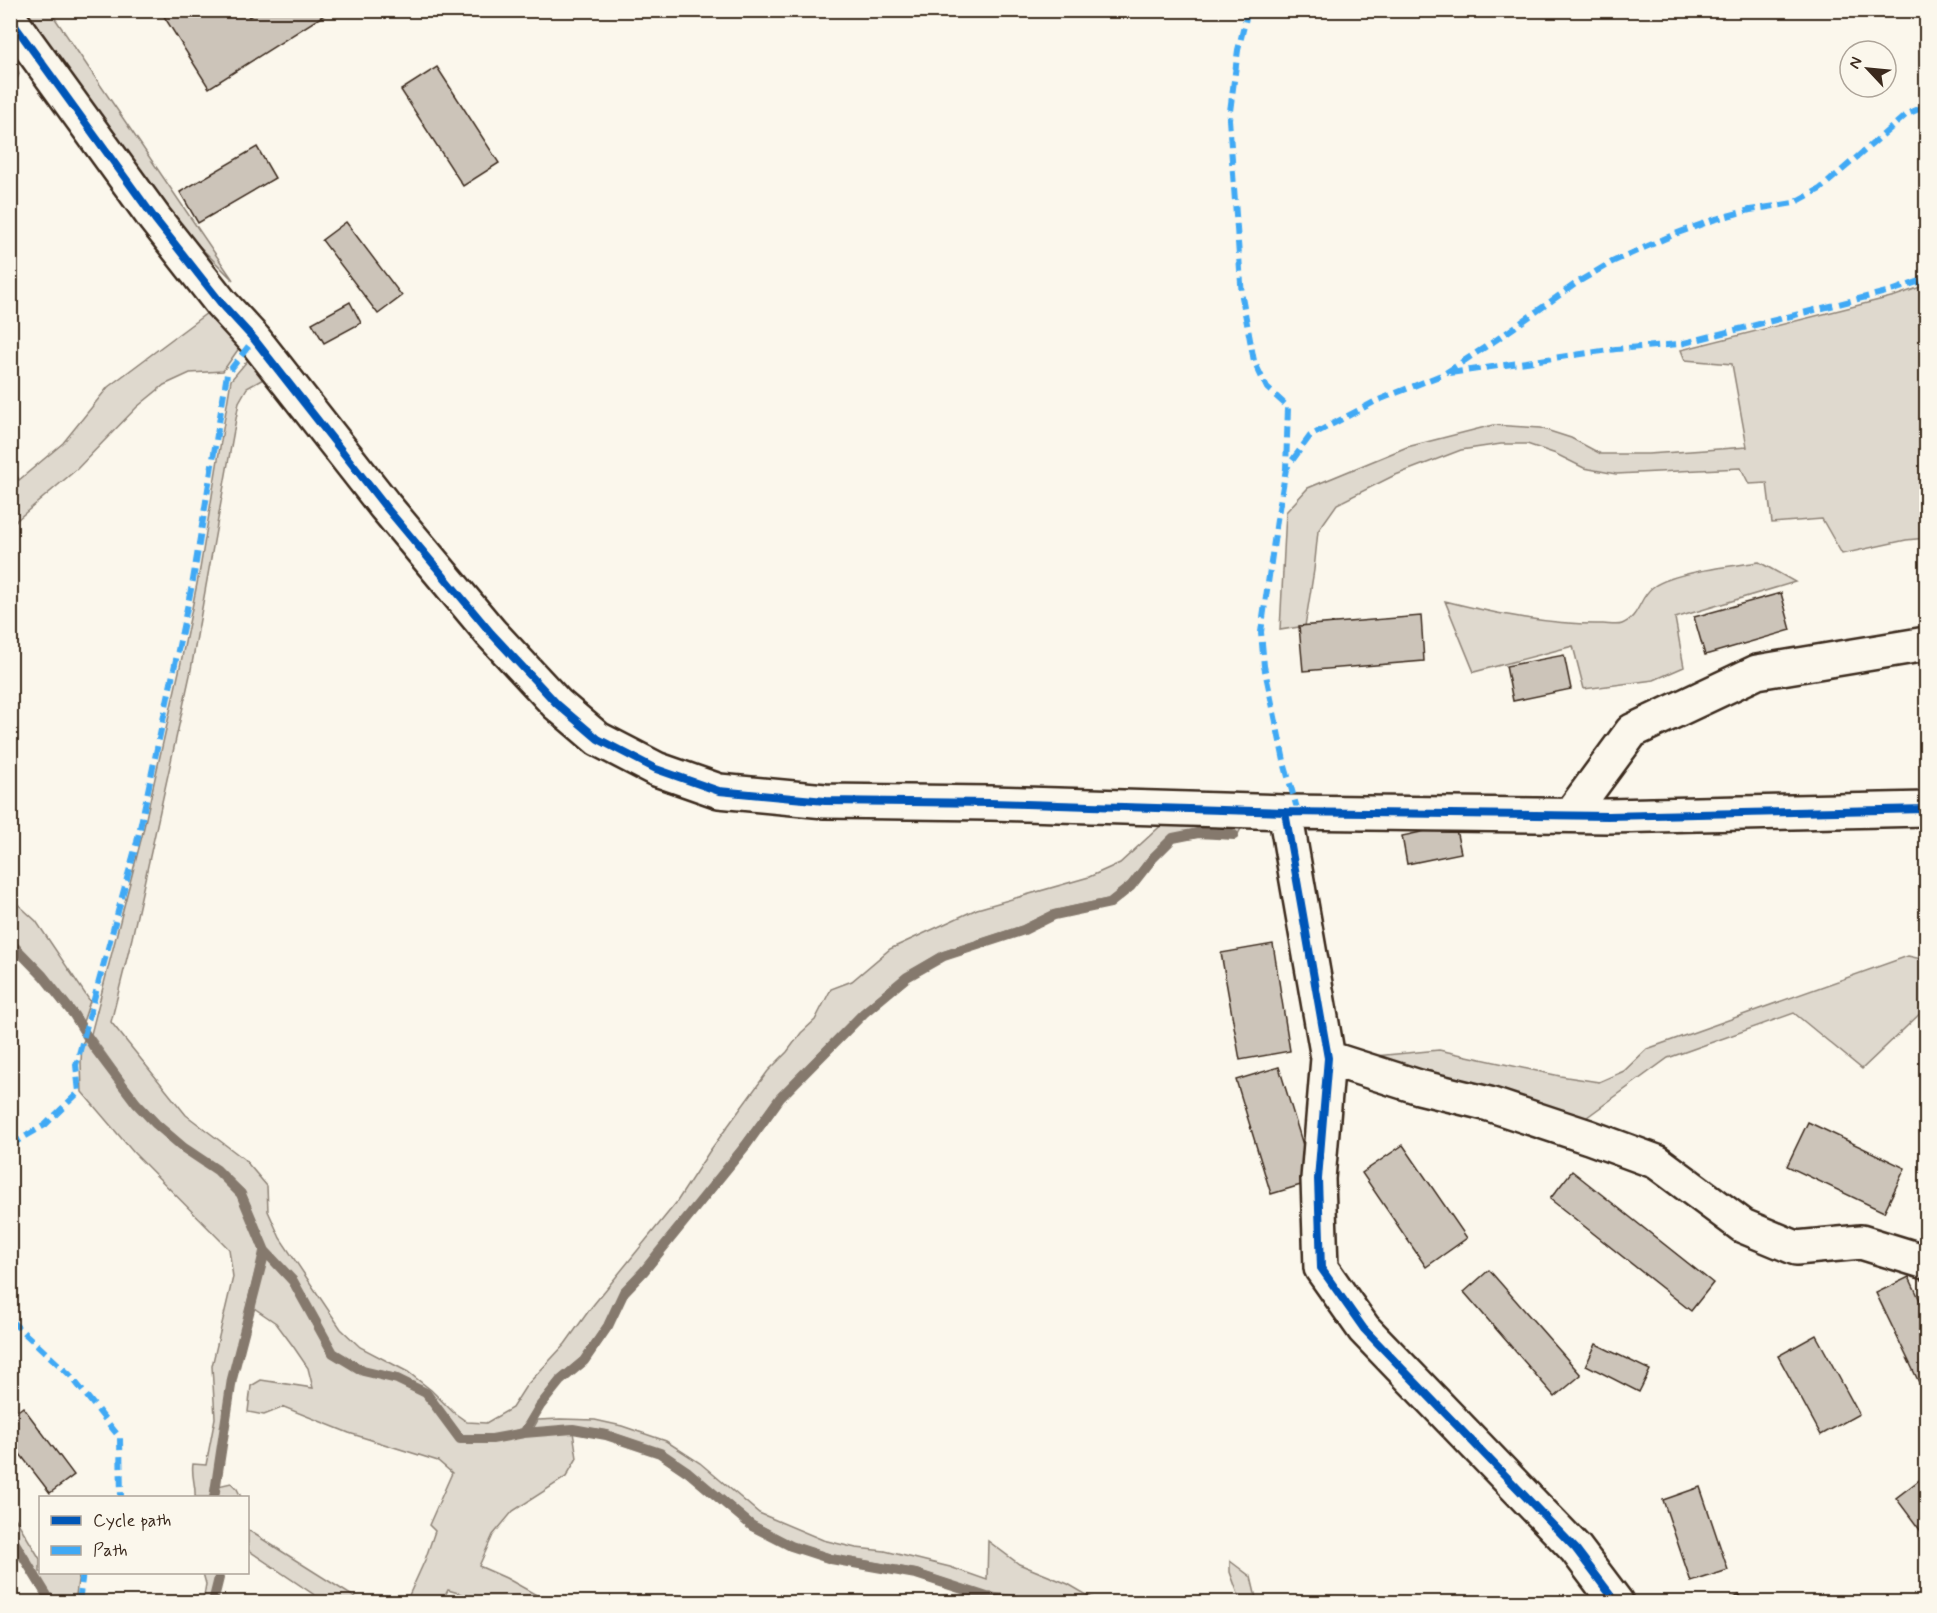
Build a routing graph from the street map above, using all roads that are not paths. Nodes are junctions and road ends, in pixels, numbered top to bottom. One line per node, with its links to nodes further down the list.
1 (10, 19): 4 (street)
2 (1926, 644): 5 (street)
3 (1926, 809): 5 (street)
4 (1285, 812): 5 (street); 6 (street)
5 (1571, 814)
6 (1328, 1058): 7 (street); 8 (street)
7 (1926, 1262)
8 (1616, 1602)

